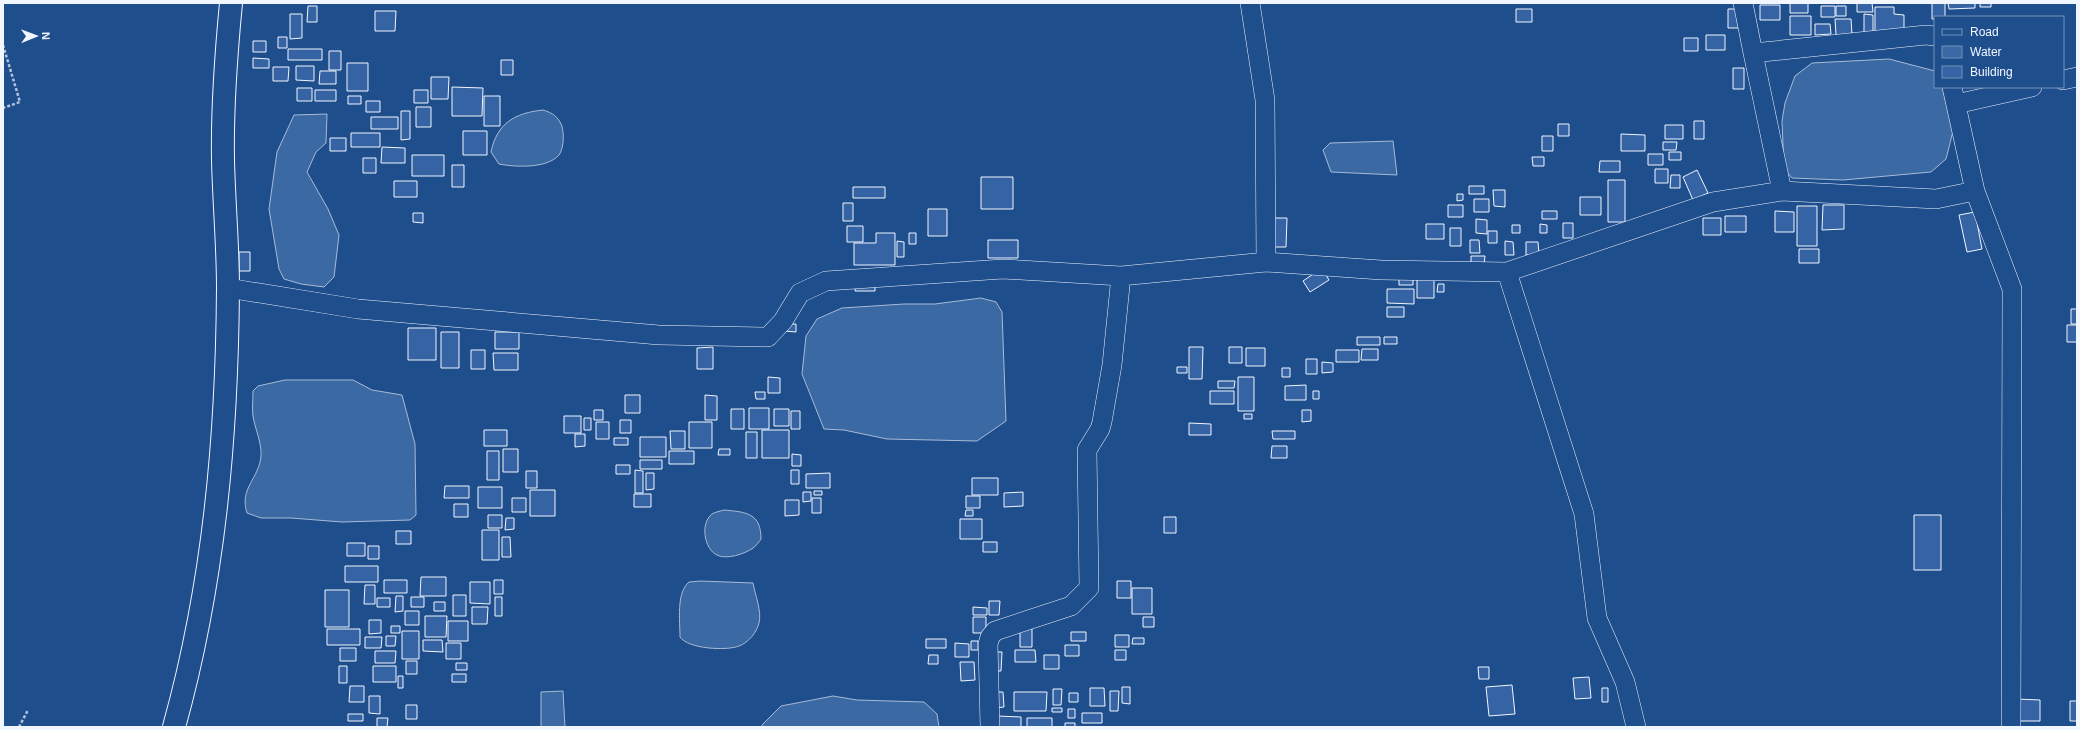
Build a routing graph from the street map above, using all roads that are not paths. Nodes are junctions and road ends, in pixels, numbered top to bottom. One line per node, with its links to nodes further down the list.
1 (232, 3): 15 (main road)
2 (1250, 3): 12 (street)
3 (1743, 3): 5 (street)
4 (1934, 36): 5 (street)
5 (1753, 53): 10 (street)
6 (2077, 77): 7 (street)
7 (2064, 80)
8 (2023, 88): 9 (street)
9 (1954, 96): 11 (street)
10 (1782, 191): 11 (street); 13 (street)
11 (1975, 191): 19 (street)
12 (1266, 262): 13 (street); 14 (street)
13 (1507, 272): 18 (street)
14 (1121, 276): 15 (street); 17 (street)
15 (228, 288): 16 (main road)
16 (174, 727)
17 (990, 727)
18 (1636, 727)
19 (2011, 727)

